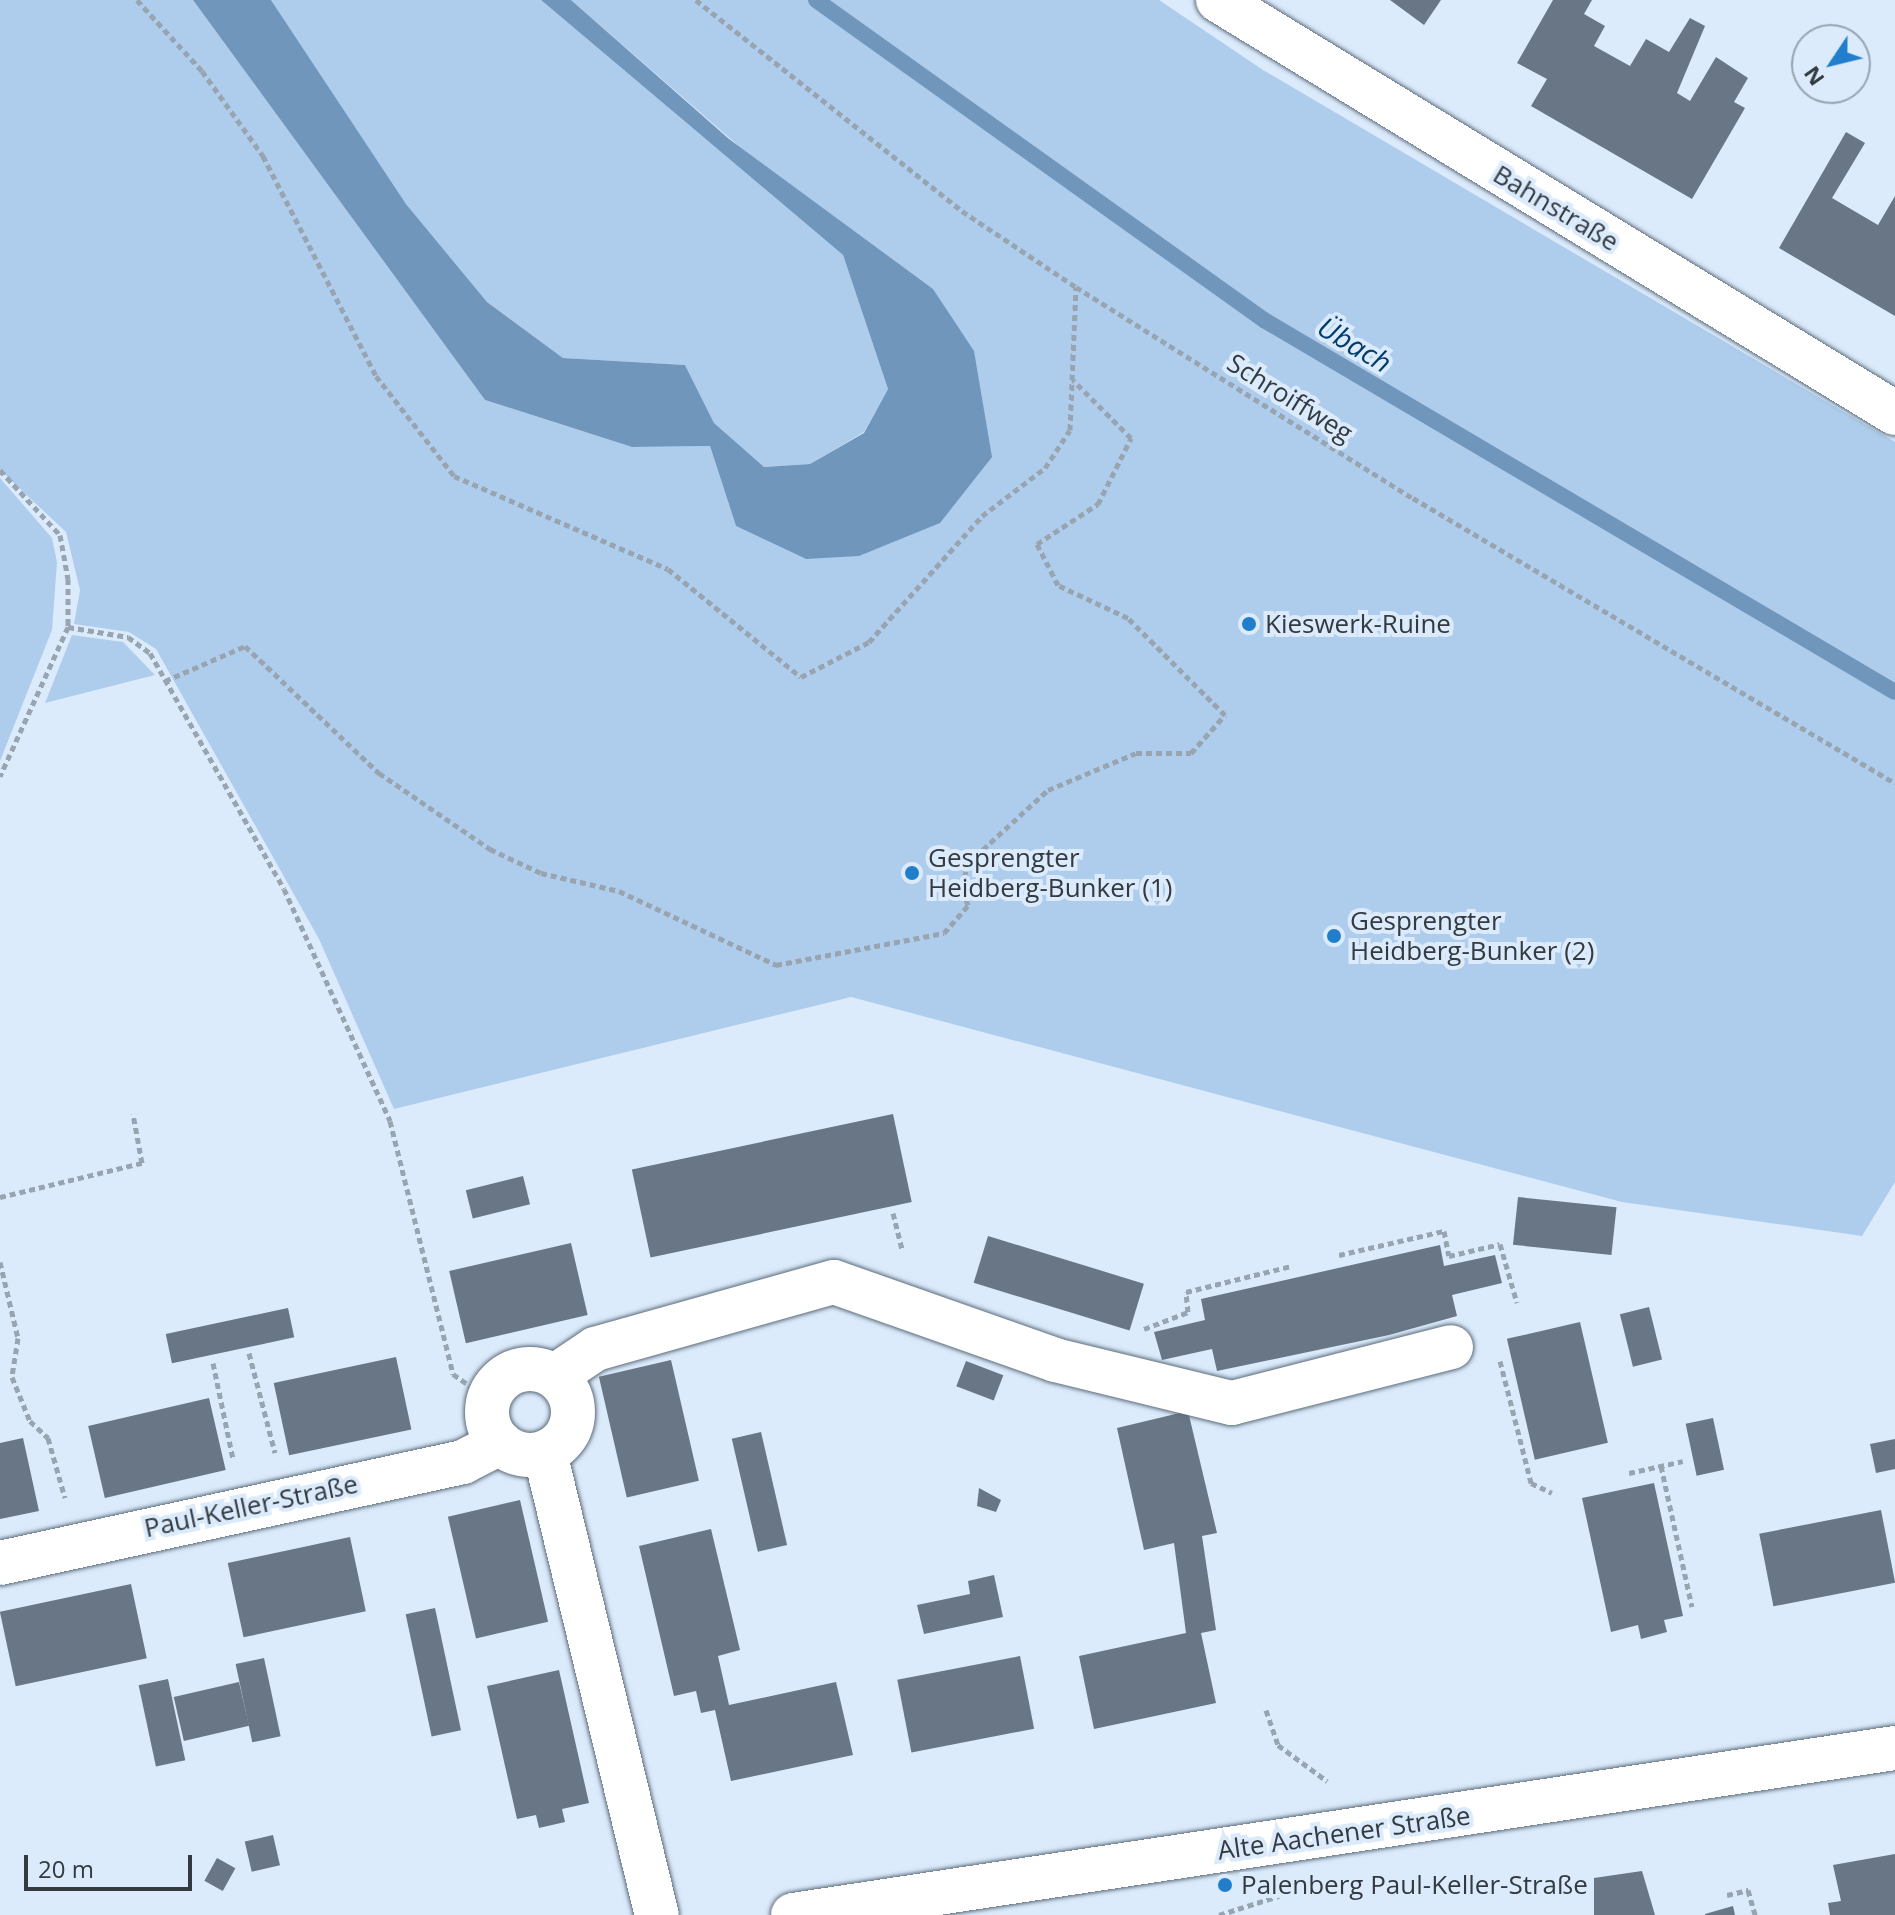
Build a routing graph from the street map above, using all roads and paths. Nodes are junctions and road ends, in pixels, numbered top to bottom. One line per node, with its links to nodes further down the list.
1 (137, 0): 5 (path)
2 (696, 0): 4 (path, Schroiffweg)
3 (1218, 0): 6 (street, Bahnstraße)
4 (1076, 287): 5 (path); 11 (path, Schroiffweg)
5 (1073, 380): 9 (path)
6 (1895, 413)
7 (0, 470): 8 (path)
8 (68, 627): 9 (path); 10 (path)
9 (165, 681): 23 (path)
10 (0, 776)
11 (1895, 783)
12 (133, 1114): 13 (path)
13 (0, 1197)
14 (1339, 1255): 17 (path)
15 (0, 1262): 32 (path)
16 (1291, 1266): 22 (path)
17 (1517, 1303)
18 (1451, 1347): 22 (street); 29 (path)
19 (249, 1353): 30 (path)
20 (213, 1363): 31 (path)
21 (555, 1376): 22 (street); 23 (street); 25 (street)
22 (1131, 1381)
23 (488, 1398): 24 (street)
24 (500, 1443): 25 (street); 30 (street, Paul-Keller-Straße)
25 (545, 1453): 39 (street)
26 (1683, 1461): 27 (path)
27 (1661, 1466): 28 (path); 34 (path)
28 (1629, 1473)
29 (1552, 1493)
30 (286, 1497): 31 (street, Paul-Keller-Straße)
31 (243, 1507): 32 (street, Paul-Keller-Straße)
32 (79, 1545): 33 (street, Paul-Keller-Straße)
33 (0, 1563)
34 (1692, 1607)
35 (1266, 1710): 37 (path)
36 (1895, 1748): 40 (street, Alte Aachener Straße)
37 (1326, 1777)
38 (1727, 1895): 41 (path)
39 (657, 1915)
40 (793, 1915)
41 (1755, 1915)

